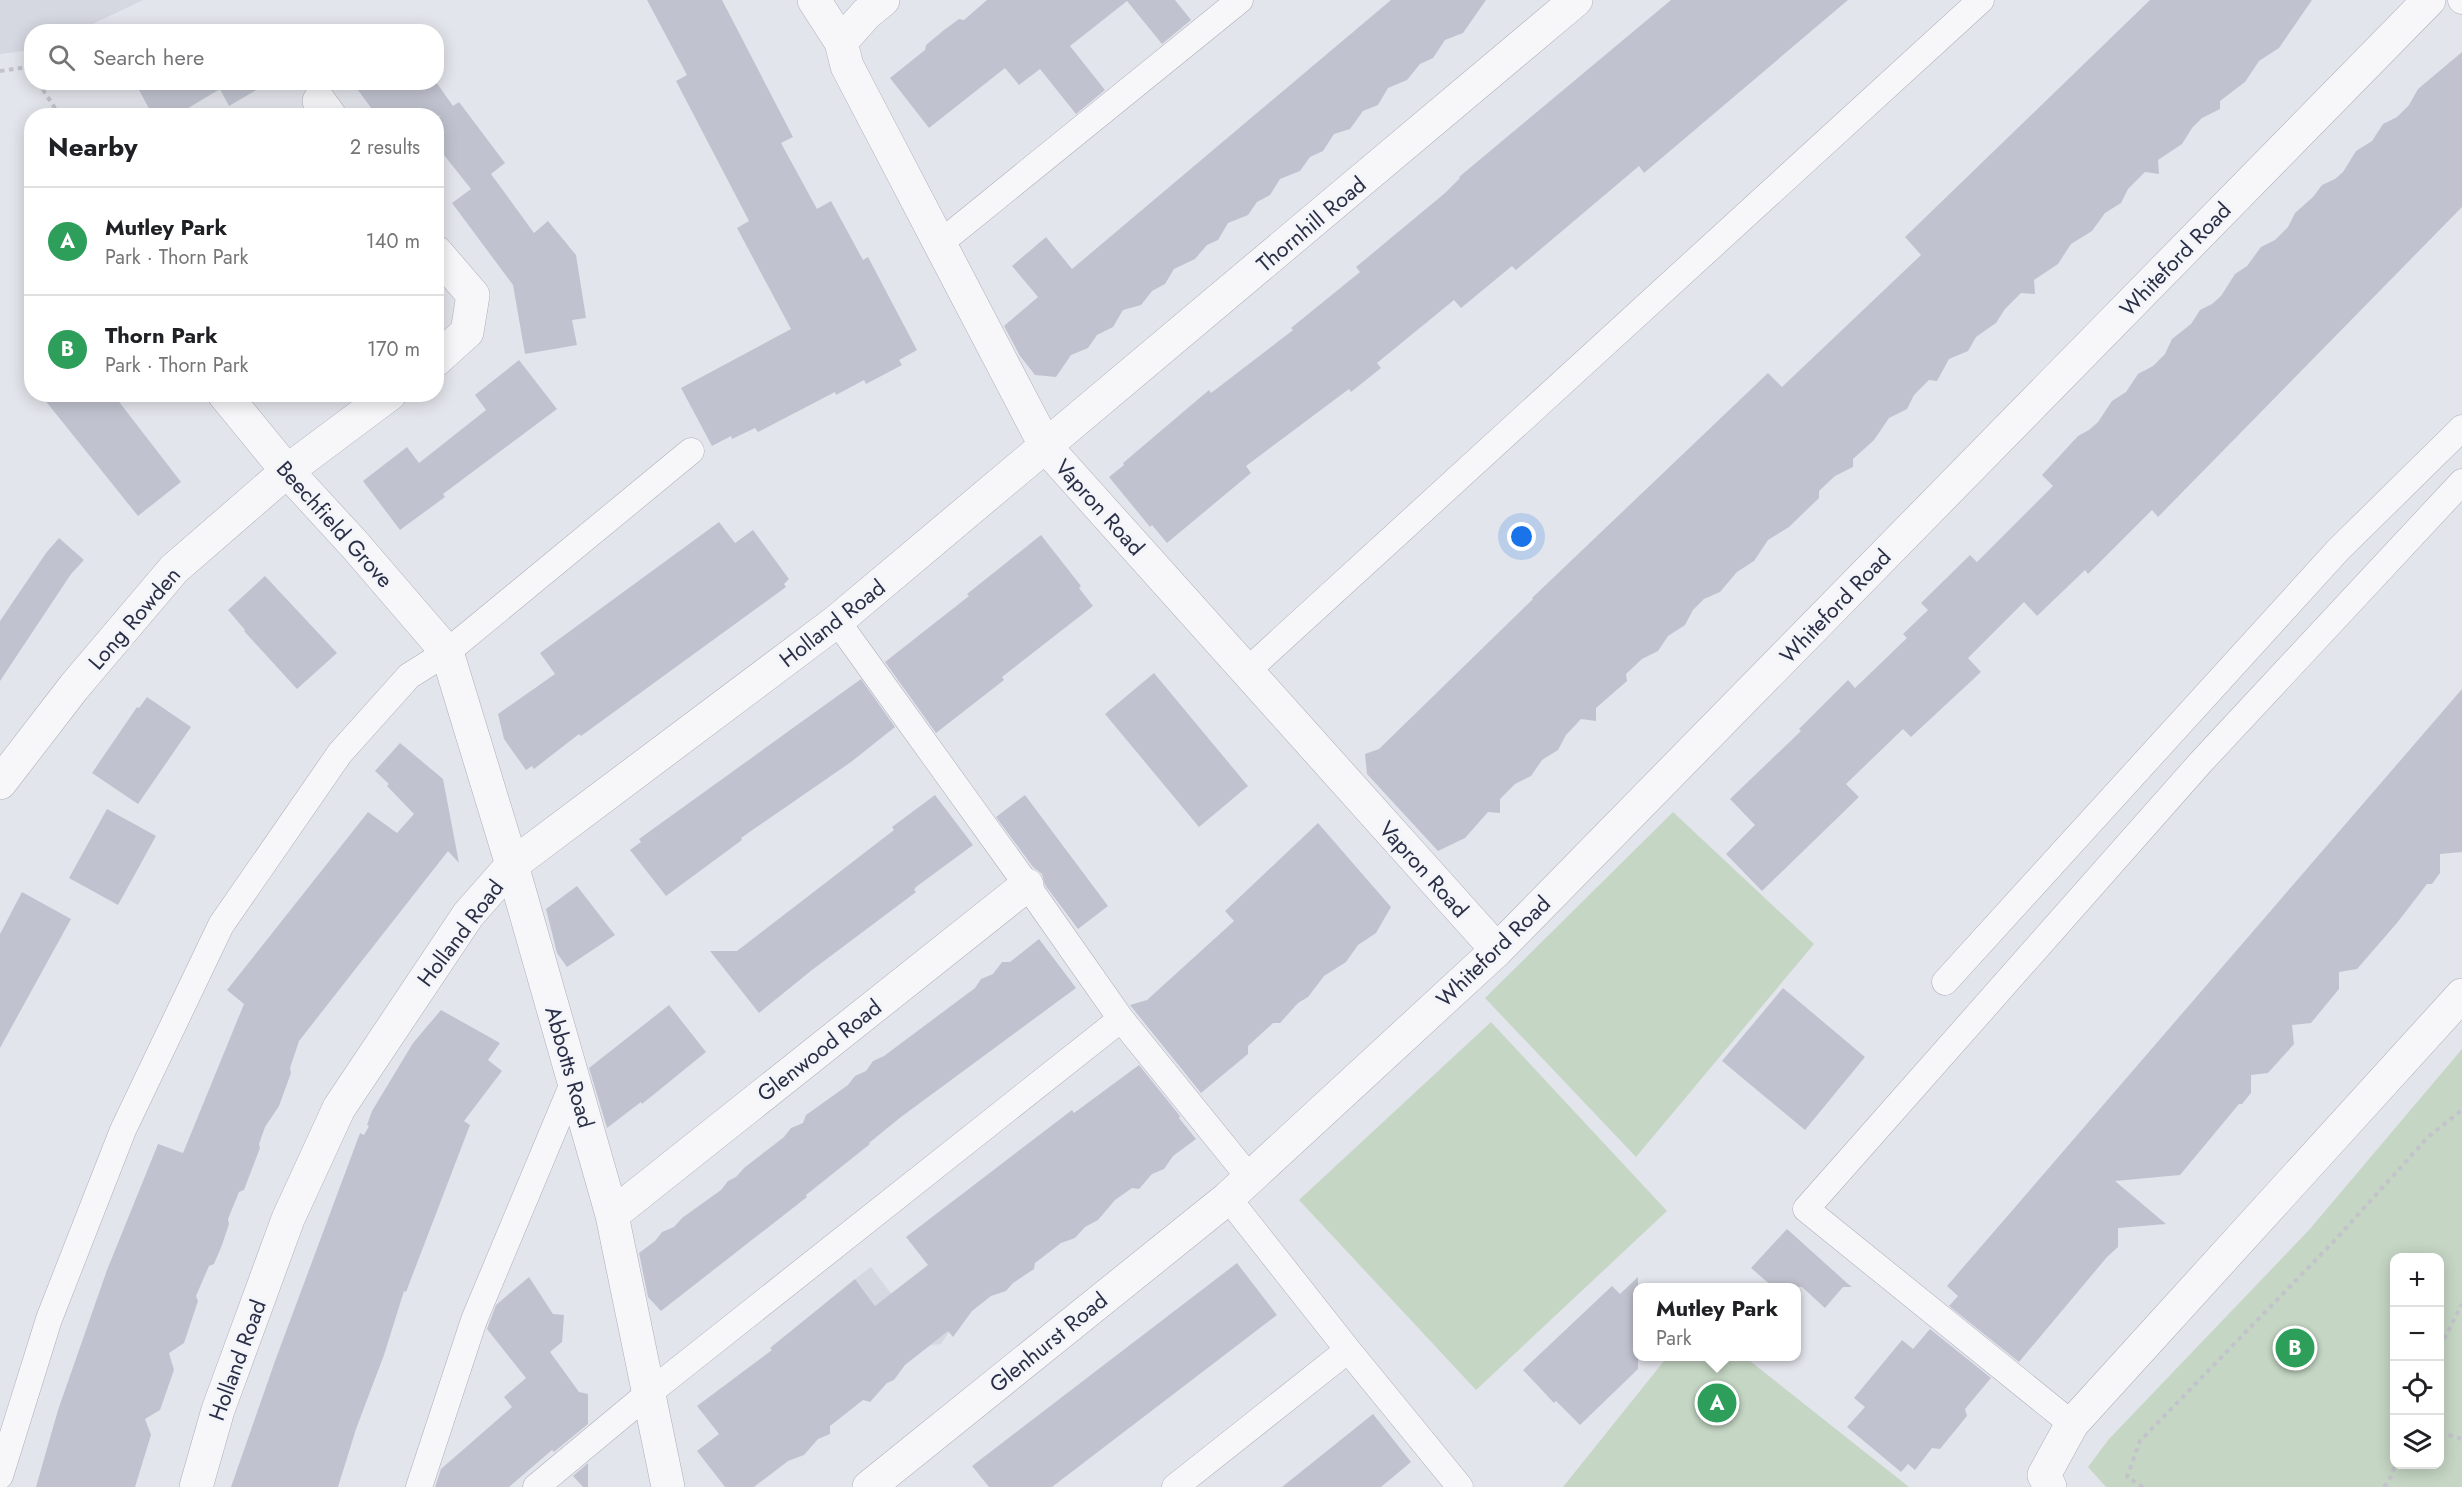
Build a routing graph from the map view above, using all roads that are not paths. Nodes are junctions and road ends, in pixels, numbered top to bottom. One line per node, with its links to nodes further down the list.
1 (813, 0): 7 (street, Vapron Road)
2 (883, 0): 7 (street)
3 (1240, 0): 8 (lane)
4 (1576, 0): 14 (street, Thornhill Road)
5 (1981, 0): 20 (lane)
6 (2429, 0): 24 (street, Whiteford Road)
7 (841, 42): 8 (street, Vapron Road)
8 (939, 244): 14 (street, Vapron Road)
9 (444, 261): 10 (street)
10 (444, 353)
11 (231, 402): 16 (street, Beechfield Grove)
12 (379, 402): 16 (street, Long Rowden)
13 (2462, 428): 25 (lane)
14 (1046, 447): 18 (street, Holland Road); 20 (street, Vapron Road)
15 (691, 451): 19 (lane)
16 (287, 471): 19 (street, Beechfield Grove); 21 (street, Long Rowden)
17 (2462, 482): 33 (lane)
18 (837, 621): 22 (street, Holland Road); 23 (lane)
19 (447, 652): 22 (street, Abbotts Road); 34 (lane)
20 (1247, 671): 24 (street, Vapron Road)
21 (1, 778)
22 (512, 864): 28 (street, Abbotts Road); 35 (street, Holland Road)
23 (1027, 885): 27 (lane); 30 (street, Glenwood Road)
24 (1497, 950): 29 (street, Whiteford Road)
25 (1945, 982)
26 (2462, 995): 33 (street)
27 (1121, 1019): 29 (lane); 32 (lane)
28 (574, 1081): 30 (street, Abbotts Road); 36 (lane)
29 (1238, 1188): 31 (lane); 39 (street, Glenhurst Road)
30 (612, 1215): 32 (street, Abbotts Road)
31 (1348, 1350): 40 (lane); 41 (lane)
32 (649, 1393): 37 (lane); 38 (street, Abbotts Road)
33 (2072, 1424): 42 (street)
34 (0, 1476)
35 (196, 1487)
36 (419, 1487)
37 (536, 1487)
38 (668, 1487)
39 (869, 1487)
40 (1175, 1487)
41 (1460, 1487)
42 (2050, 1487)

